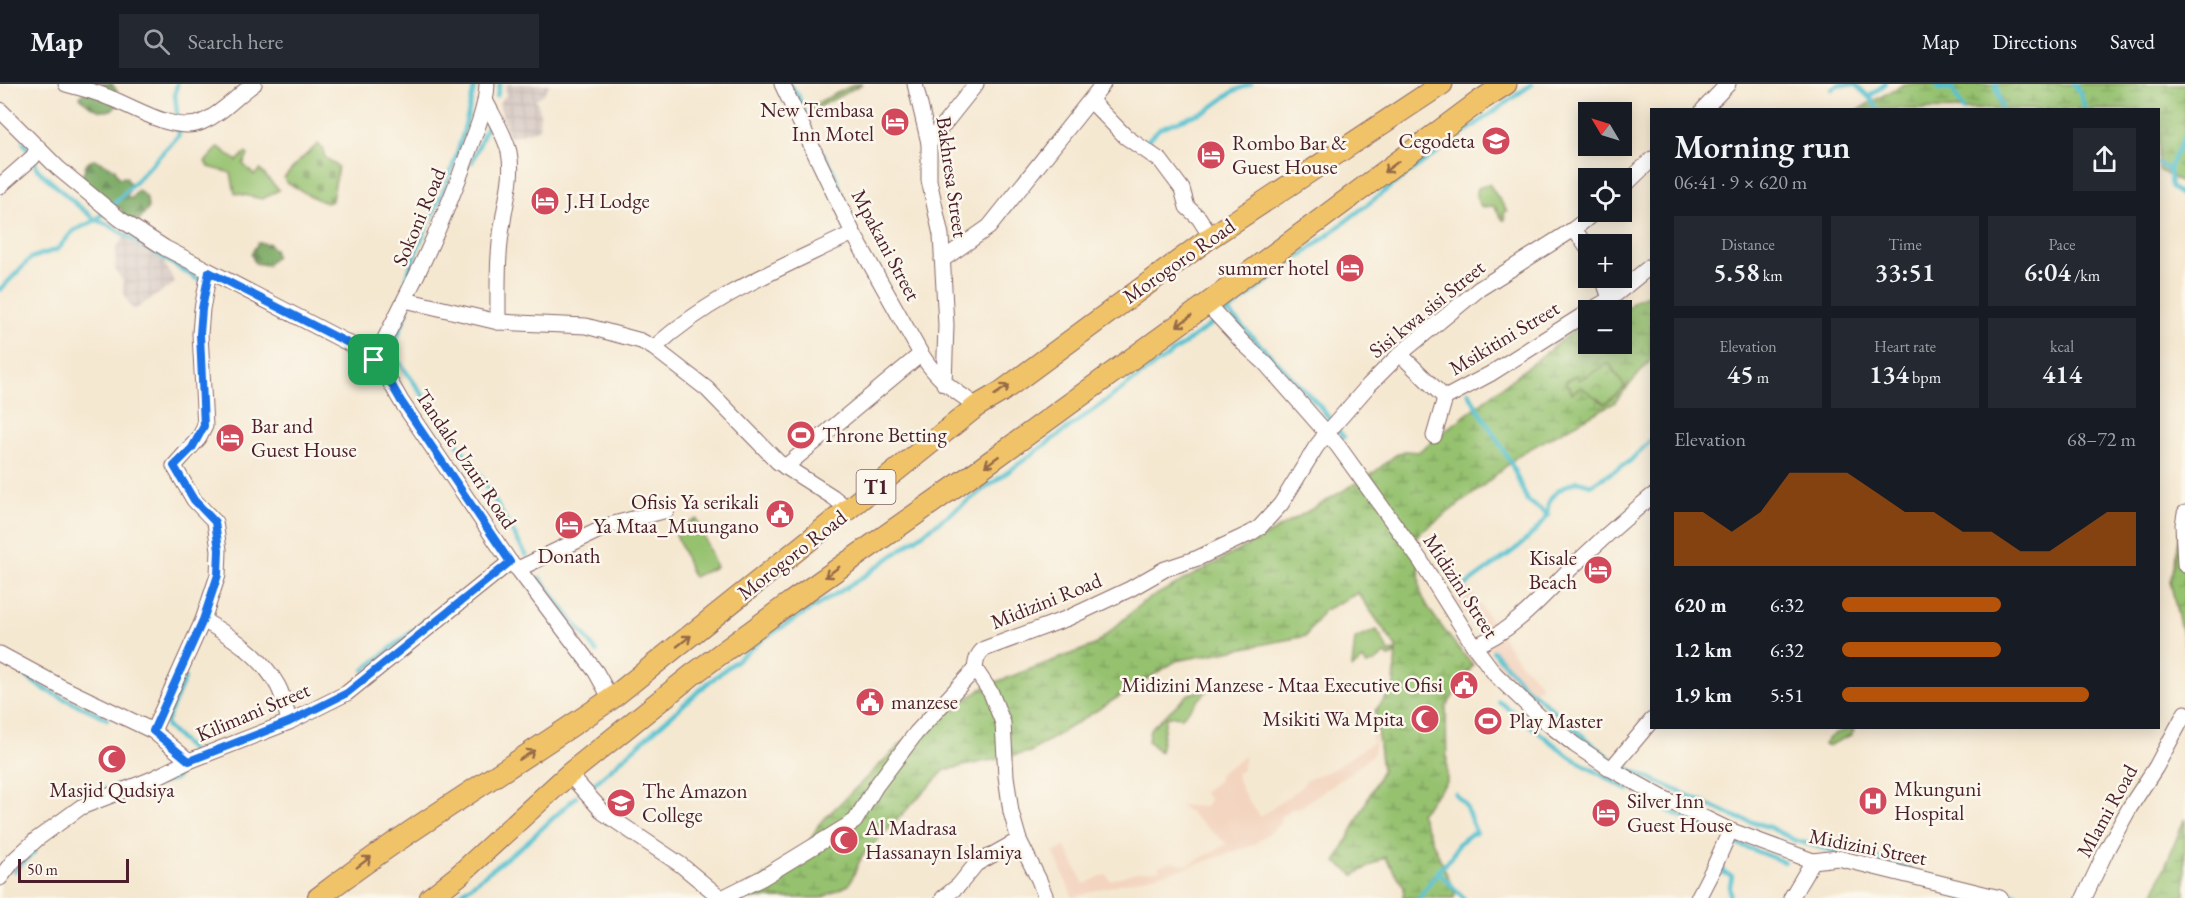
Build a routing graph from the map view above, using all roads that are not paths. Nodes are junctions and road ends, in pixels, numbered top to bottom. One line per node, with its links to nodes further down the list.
1 (66, 84): 2 (street)
2 (254, 84)
3 (487, 84): 12 (street, Sokoni Road)
4 (782, 84): 22 (street, Mpakani Street)
5 (915, 84): 15 (street, Bakhresa Street)
6 (976, 84): 15 (street)
7 (1103, 84): 11 (street)
8 (1442, 84): 24 (highway, Morogoro Road / T1)
9 (1506, 84): 31 (highway, Morogoro Road / T1, one-way to 31)
10 (1728, 84): 13 (street)
11 (1091, 100): 24 (street); 25 (street)
12 (486, 102): 30 (street, Sokoni Road); 33 (street)
13 (1705, 108)
14 (0, 110): 16 (street, Tandale Uzuri Road)
15 (929, 143): 25 (street, Bakhresa Street)
16 (38, 147): 19 (street); 27 (street, Tandale Uzuri Road)
17 (1650, 161): 18 (street)
18 (1632, 178)
19 (0, 186)
20 (1583, 222): 21 (street, Sisi kwa sisi Street)
21 (1574, 229): 23 (street); 36 (street, Sisi kwa sisi Street)
22 (853, 233): 34 (street); 35 (street, Mpakani Street)
23 (1578, 235)
24 (1211, 237): 40 (highway, Morogoro Road / T1, one-way to 24)
25 (942, 260): 38 (street, Bakhresa Street)
26 (1650, 267): 29 (street, Msikitini Street)
27 (209, 272): 37 (street, Tandale Uzuri Road); 50 (street)
28 (1606, 288): 29 (street)
29 (1610, 299)
30 (405, 300): 33 (street); 37 (street, Sokoni Road)
31 (1208, 304): 41 (street, Midizini Street); 61 (highway, Morogoro Road / T1, one-way to 61)
32 (1578, 319): 39 (street, Msikitini Street)
33 (498, 322): 34 (street)
34 (654, 348): 43 (street)
35 (921, 354): 38 (street, Mpakani Street); 43 (street)
36 (1400, 354): 39 (street); 41 (street, Sisi kwa sisi Street)
37 (374, 360): 49 (street, Tandale Uzuri Road)
38 (945, 384): 40 (street, Mpakani Street)
39 (1445, 398): 42 (street, Msikitini Street)
40 (977, 406): 46 (highway, Morogoro Road / T1)
41 (1327, 433): 51 (street, Midizini Street); 53 (street, Midizini Road)
42 (1434, 436)
43 (785, 467): 46 (street)
44 (1650, 498): 51 (street)
45 (667, 510): 49 (street, Kilimani Street)
46 (849, 510): 54 (highway, Morogoro Road / T1, one-way to 46)
47 (2185, 513): 48 (street)
48 (2185, 565)
49 (514, 566): 54 (street, Tandale Uzuri Road); 56 (street, Kilimani Street)
50 (203, 620): 56 (street); 58 (street)
51 (1474, 646): 60 (street, Midizini Street)
52 (0, 654): 58 (street)
53 (975, 669): 63 (street); 68 (street, Midizini Road)
54 (611, 699): 66 (highway, Morogoro Road / T1, one-way to 54)
55 (2185, 713): 74 (street, Mlami Road)
56 (289, 722): 59 (street, Kilimani Street)
57 (1650, 722): 60 (street)
58 (153, 731): 59 (street)
59 (189, 761): 65 (street, Kilimani Street)
60 (1611, 769): 62 (street, Midizini Street)
61 (569, 774): 67 (highway, Morogoro Road / T1); 68 (street)
62 (1730, 831): 64 (street, Midizini Street); 71 (street)
63 (1019, 840): 69 (street); 70 (street)
64 (1814, 861): 72 (street); 73 (street, Midizini Street)
65 (0, 878)
66 (318, 898)
67 (430, 898)
68 (722, 898)
69 (943, 898)
70 (1046, 898)
71 (1698, 898)
72 (1791, 898)
73 (2000, 898)
74 (2084, 898)

